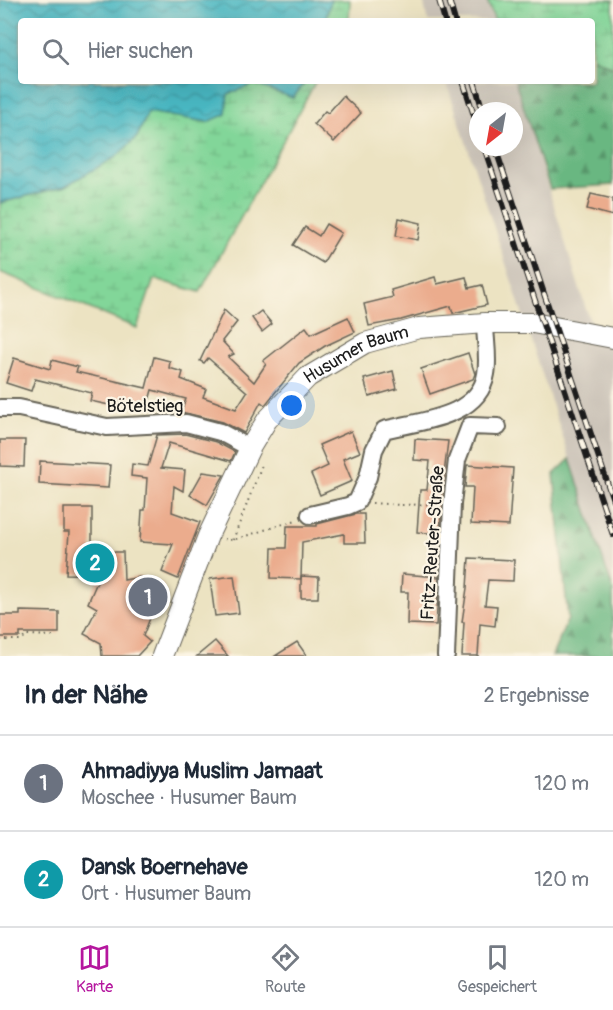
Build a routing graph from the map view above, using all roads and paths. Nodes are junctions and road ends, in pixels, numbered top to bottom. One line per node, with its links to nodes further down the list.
1 (485, 323): 2 (street, Husumer Baum); 5 (street, Husumer Baum); 6 (street)
2 (613, 338)
3 (0, 408): 5 (street, Bötelstieg)
4 (498, 428): 7 (street, Fritz-Reuter-Straße)
5 (250, 448): 8 (path); 11 (street, Husumer Baum)
6 (357, 502): 7 (path); 8 (street)
7 (452, 504): 12 (street, Fritz-Reuter-Straße)
8 (310, 515)
9 (53, 636): 10 (path)
10 (0, 640)
11 (162, 656)
12 (446, 656)

